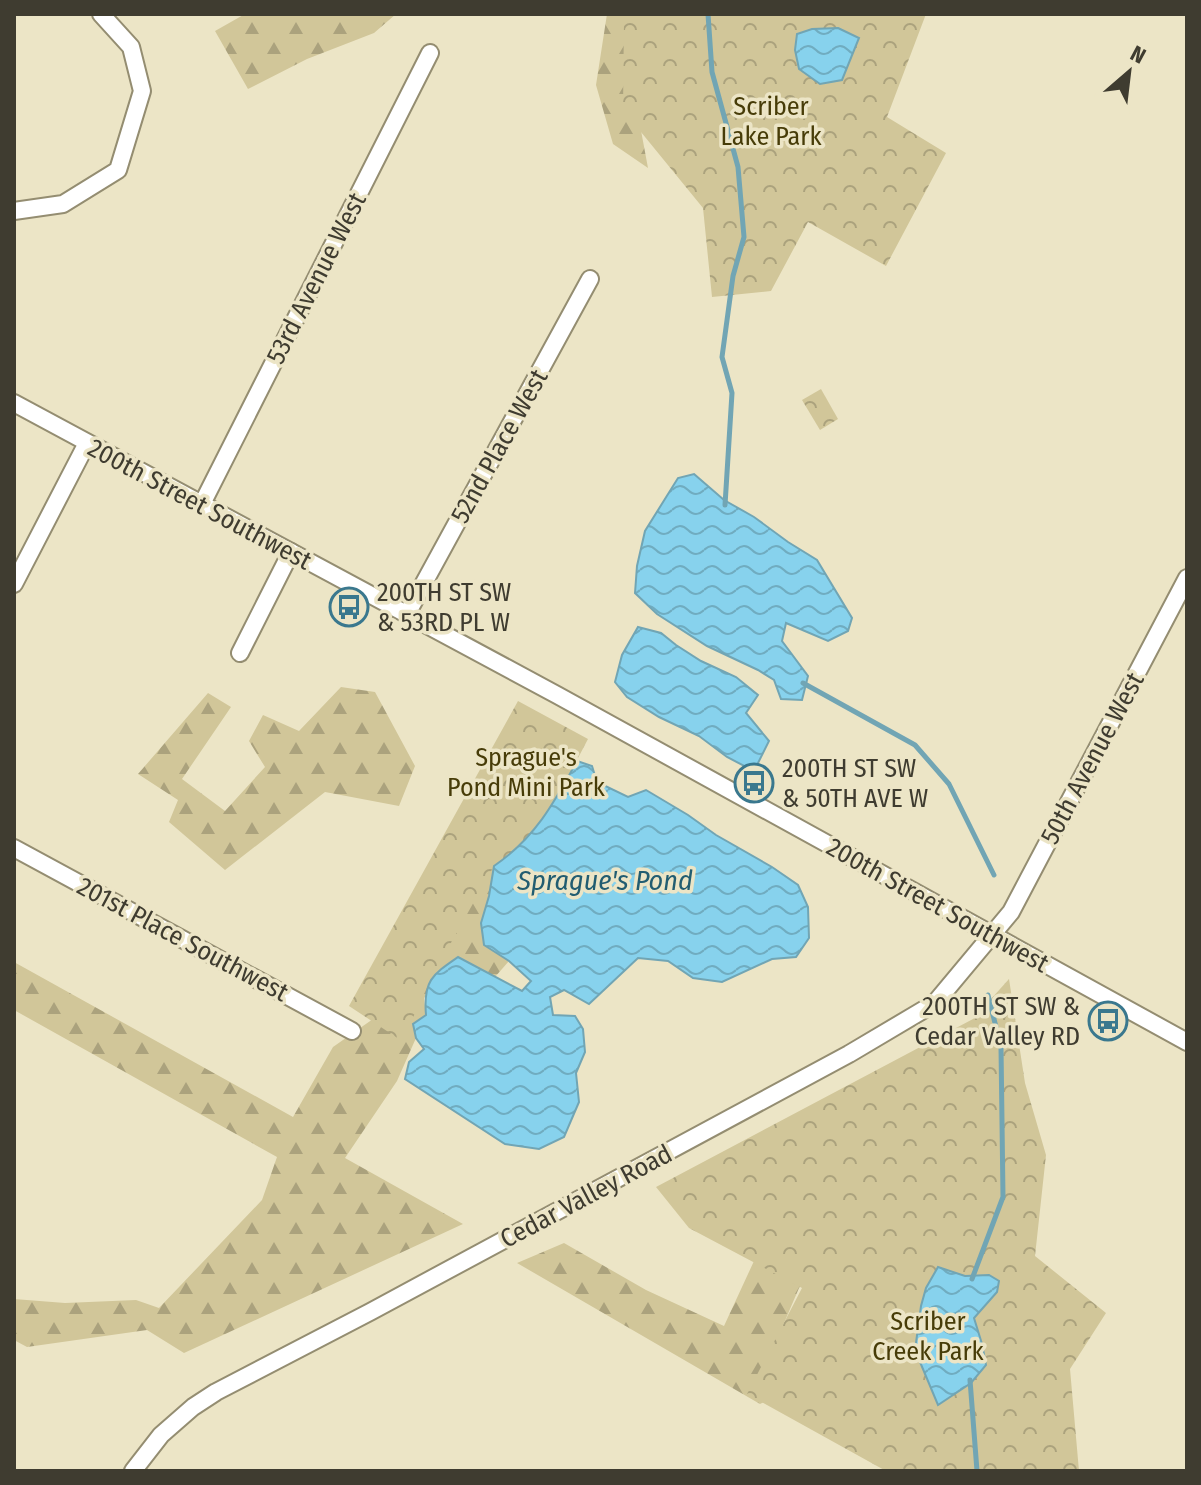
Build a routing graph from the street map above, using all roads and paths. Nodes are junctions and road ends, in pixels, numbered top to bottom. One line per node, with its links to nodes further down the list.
1 (101, 14): 3 (street)
2 (430, 53): 7 (street, 53rd Avenue West)
3 (14, 211)
4 (590, 279): 11 (street, 52nd Place West)
5 (14, 403): 6 (street, 200th Street Southwest)
6 (87, 443): 7 (street, 200th Street Southwest); 10 (street)
7 (202, 504): 8 (street, 200th Street Southwest)
8 (291, 552): 11 (street, 200th Street Southwest); 12 (street)
9 (1187, 578): 14 (street, 50th Avenue West)
10 (14, 584)
11 (407, 614): 14 (street, 200th Street Southwest)
12 (240, 653)
13 (14, 848): 15 (street, 201st Place Southwest)
14 (993, 935): 16 (street, 200th Street Southwest); 17 (street, Cedar Valley Road)
15 (352, 1031)
16 (1187, 1042)
17 (133, 1471)

